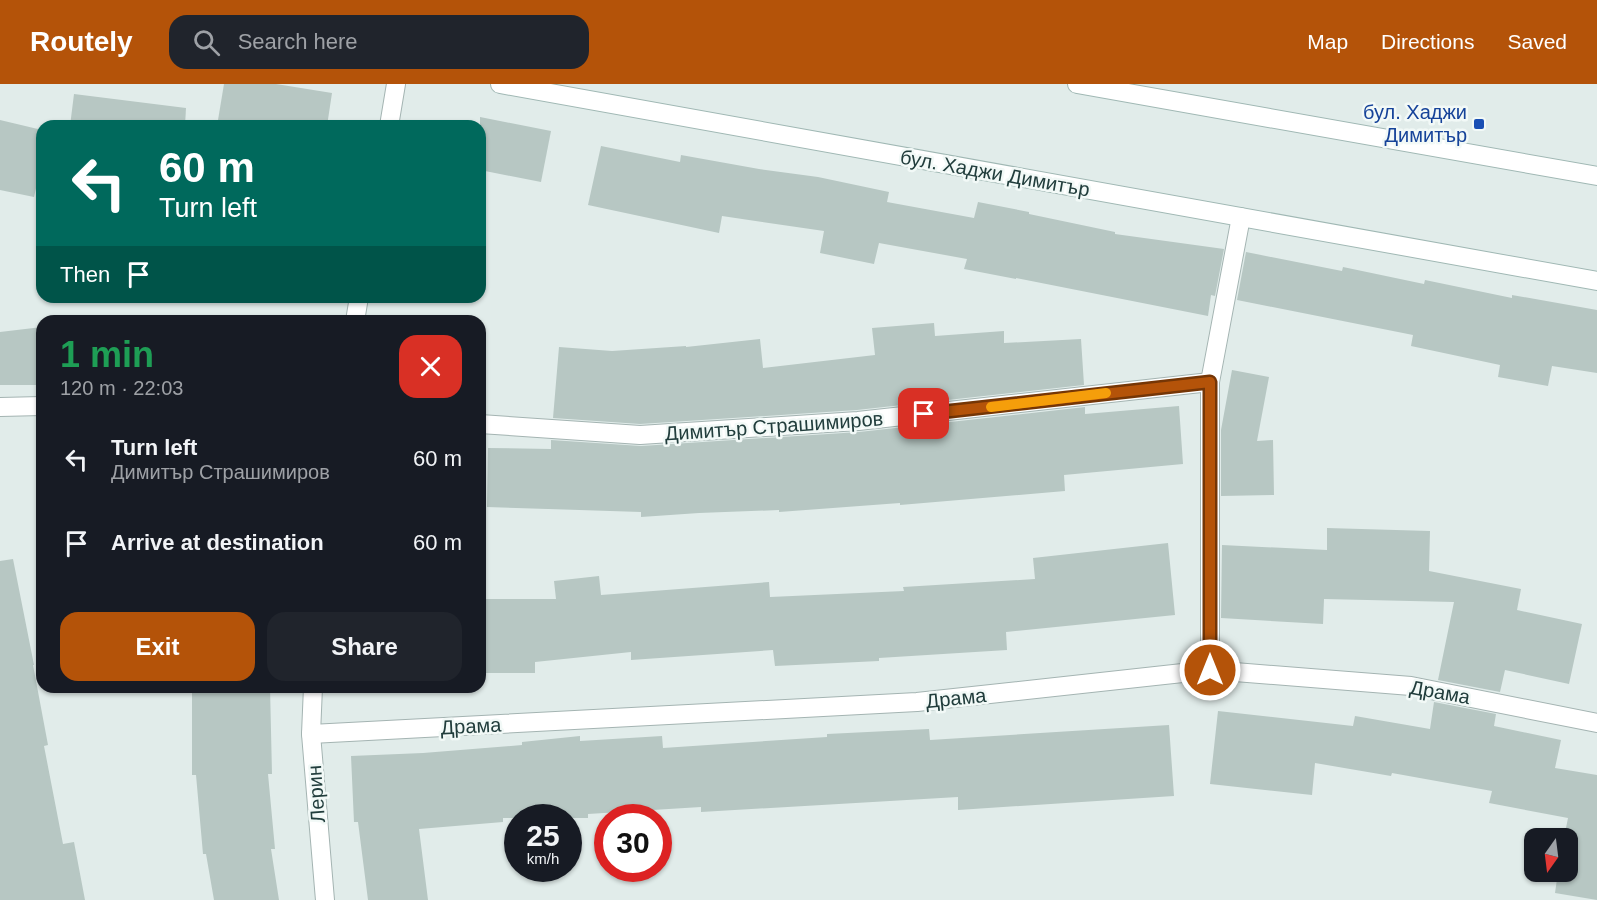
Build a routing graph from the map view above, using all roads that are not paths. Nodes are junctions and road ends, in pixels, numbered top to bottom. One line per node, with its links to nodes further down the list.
1 (396, 84): 5 (street)
2 (500, 84): 7 (street, бул. Хаджи Димитър)
3 (1077, 84): 4 (street)
4 (1116, 87): 6 (street)
5 (390, 120)
6 (1597, 176)
7 (1241, 217): 8 (street, бул. Хаджи Димитър); 9 (street)
8 (1597, 281)
9 (1210, 382): 12 (street, Димитър Страшимиров); 13 (street)
10 (36, 406): 11 (street)
11 (0, 407)
12 (486, 424)
13 (1210, 670): 15 (street, Драма); 16 (street, Драма)
14 (314, 693): 16 (street, Лерин)
15 (1597, 723)
16 (311, 734): 17 (street, Лерин)
17 (325, 900)

